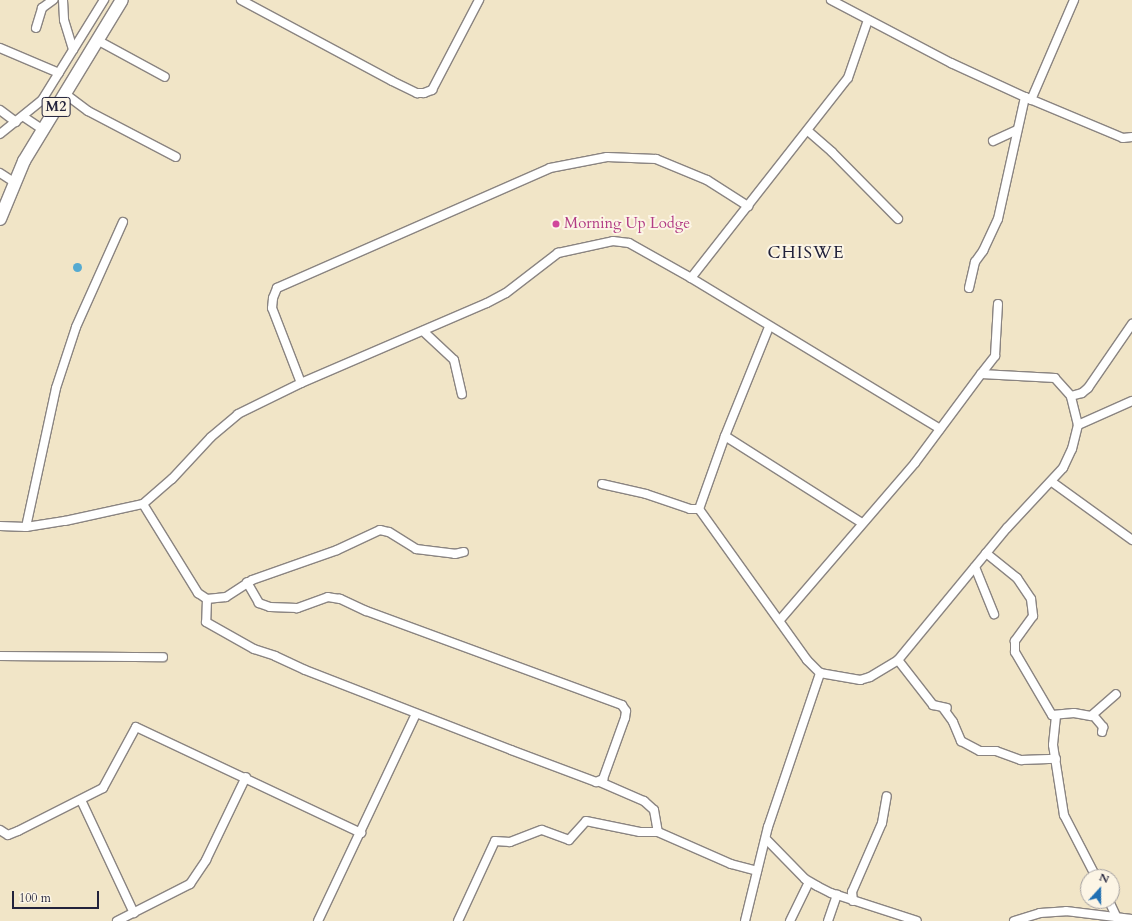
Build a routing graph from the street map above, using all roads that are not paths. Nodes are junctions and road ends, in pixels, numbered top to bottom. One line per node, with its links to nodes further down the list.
1 (53, 0): 10 (street)
2 (63, 0): 13 (street)
3 (104, 0): 13 (street)
4 (122, 0): 11 (highway, M2)
5 (241, 0): 6 (street)
6 (479, 0)
7 (831, 0): 9 (street)
8 (1074, 0): 17 (street)
9 (868, 20): 17 (street); 23 (street)
10 (36, 28)
11 (97, 40): 15 (street); 16 (highway, M2)
12 (0, 48): 14 (street)
13 (73, 50): 14 (street)
14 (59, 73): 19 (street)
15 (165, 77)
16 (64, 93): 21 (highway, M2); 27 (street)
17 (1028, 98): 22 (street); 25 (street)
18 (0, 110): 20 (street)
19 (24, 117): 20 (street); 21 (street)
20 (16, 122): 24 (street)
21 (42, 129): 29 (highway, M2)
22 (1017, 130): 26 (street); 35 (street)
23 (808, 131): 30 (street); 32 (street)
24 (0, 134)
25 (1132, 138)
26 (993, 141)
27 (176, 157)
28 (0, 173): 29 (street)
29 (14, 182): 31 (highway, M2)
30 (748, 206): 34 (street); 41 (street)
31 (0, 219)
32 (898, 219)
33 (123, 222): 54 (street)
34 (692, 278): 38 (street); 39 (street)
35 (969, 288)
36 (998, 304): 40 (street)
37 (1132, 324): 43 (street)
38 (769, 327): 46 (street); 47 (street)
39 (423, 331): 41 (street); 42 (street)
40 (981, 374): 43 (street); 46 (street)
41 (300, 383): 50 (street)
42 (462, 394)
43 (1071, 396): 45 (street)
44 (1132, 401): 45 (street)
45 (1078, 425): 48 (street)
46 (940, 429): 52 (street)
47 (725, 436): 51 (street); 52 (street)
48 (1052, 482): 55 (street); 57 (street)
49 (602, 484): 51 (street)
50 (143, 504): 54 (street); 60 (street)
51 (699, 509): 62 (street)
52 (862, 523): 62 (street)
53 (0, 526): 54 (street)
54 (26, 527)
55 (1132, 540)
56 (464, 552): 59 (street)
57 (986, 553): 58 (street); 70 (street)
58 (975, 567): 61 (street); 65 (street)
59 (247, 582): 60 (street); 74 (street)
60 (207, 599): 68 (street)
61 (994, 614)
62 (780, 620): 66 (street)
63 (0, 656): 64 (street)
64 (163, 658)
65 (898, 660): 66 (street); 72 (street)
66 (820, 673): 80 (street)
67 (1116, 694): 69 (street)
68 (416, 714): 74 (street); 79 (street)
69 (1093, 715): 70 (street); 71 (street)
70 (1056, 716): 72 (street)
71 (1102, 732)
72 (1056, 759): 81 (street)
73 (246, 777): 76 (street); 79 (street); 87 (street)
74 (600, 782): 78 (street)
75 (887, 796): 85 (street)
76 (81, 800): 77 (street); 87 (street)
77 (0, 830)
78 (658, 832): 82 (street); 92 (street)
79 (361, 833): 91 (street)
80 (766, 839): 82 (street); 83 (street)
81 (1092, 869)
82 (758, 871): 93 (street)
83 (809, 882): 84 (street); 94 (street)
84 (837, 895): 85 (street); 95 (street)
85 (853, 901): 96 (street)
86 (1112, 909): 88 (street)
87 (134, 913): 90 (street)
88 (1118, 919): 89 (street); 97 (street)
89 (1132, 919)
90 (117, 921)
91 (318, 921)
92 (458, 921)
93 (745, 921)
94 (790, 921)
95 (828, 921)
96 (917, 921)
97 (1014, 921)

